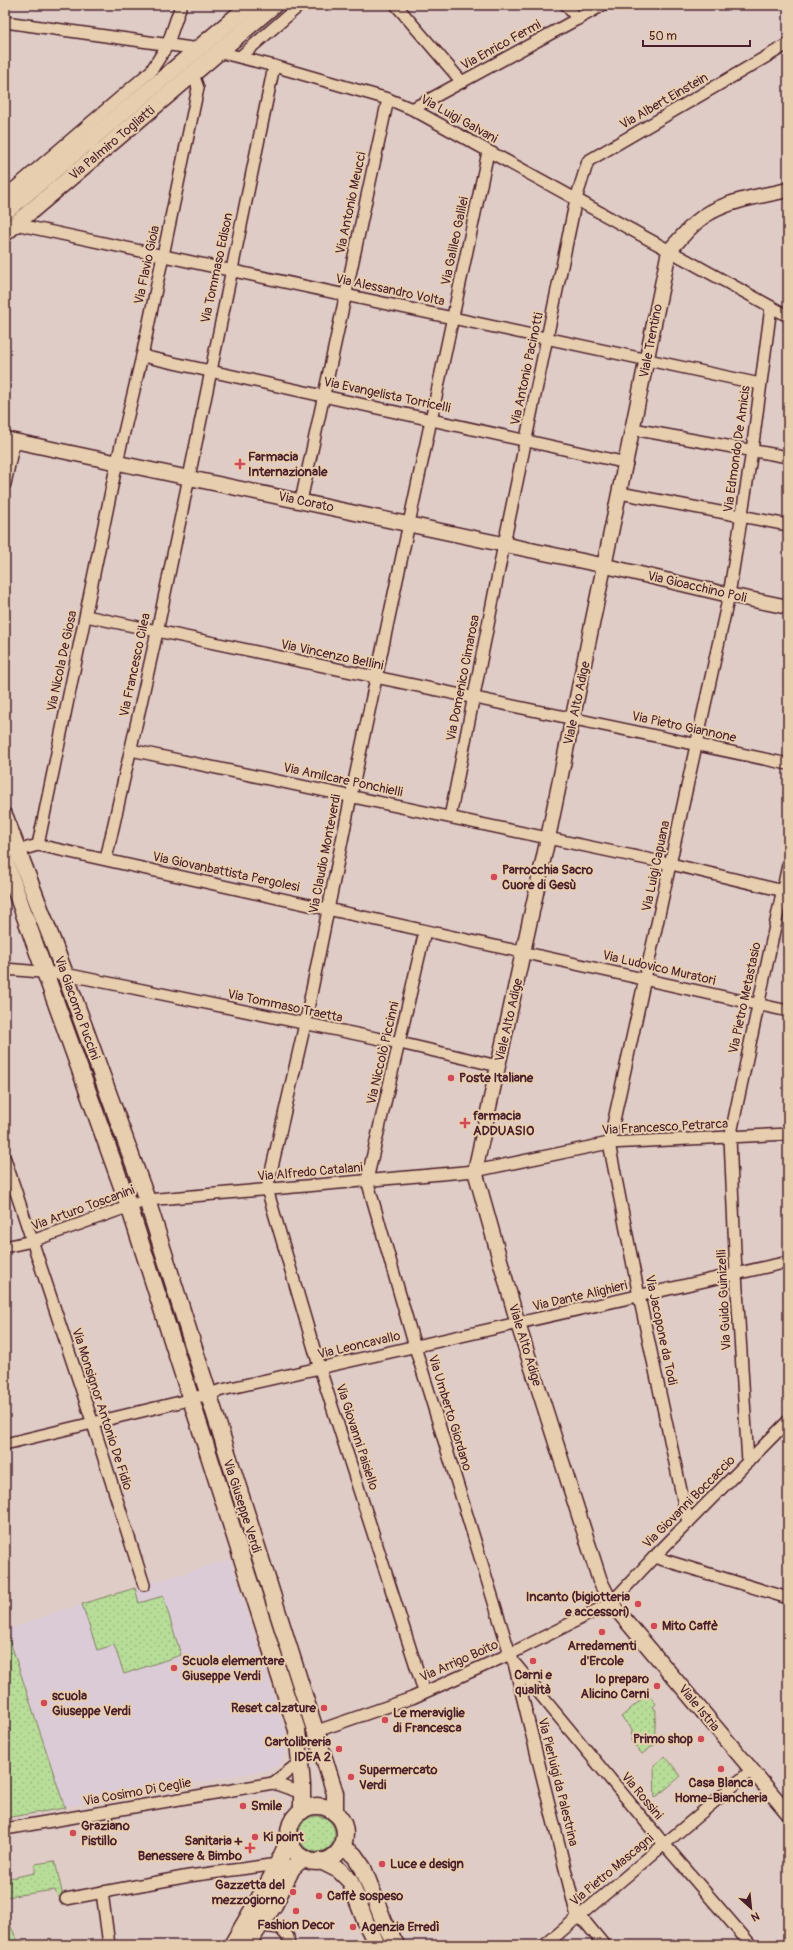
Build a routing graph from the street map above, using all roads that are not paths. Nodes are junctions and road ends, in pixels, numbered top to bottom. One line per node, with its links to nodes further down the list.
1 (181, 5): 11 (street)
2 (250, 5): 12 (main road, Via Palmiro Togliatti)
3 (274, 5): 13 (main road, Via Palmiro Togliatti)
4 (300, 5): 14 (street)
5 (396, 5): 17 (street)
6 (566, 5): 8 (street)
7 (604, 5): 8 (street, Via Enrico Fermi)
8 (578, 19): 17 (street, Via Enrico Fermi)
9 (5, 22): 11 (street)
10 (788, 44): 23 (street, Via Albert Einstein)
11 (167, 46): 12 (street); 22 (street)
12 (198, 50): 13 (main road); 24 (main road, Via Palmiro Togliatti)
13 (219, 52): 14 (street, Via Luigi Galvani); 16 (main road, Via Palmiro Togliatti)
14 (240, 57): 15 (street, Via Luigi Galvani)
15 (274, 66): 18 (street, Via Luigi Galvani); 27 (street, Via Tommaso Edison)
16 (193, 74): 24 (main road, Via Palmiro Togliatti); 26 (street, Via Flavio Gioia)
17 (462, 82): 19 (street, Via Enrico Fermi)
18 (388, 99): 19 (street, Via Luigi Galvani); 28 (street, Via Antonio Meucci)
19 (412, 109): 20 (street, Via Luigi Galvani)
20 (488, 152): 23 (street, Via Luigi Galvani); 31 (street, Via Galileo Galilei)
21 (788, 190): 25 (street)
22 (5, 196)
23 (576, 199): 25 (street, Via Luigi Galvani); 32 (street, Via Antonio Pacinotti)
24 (8, 223): 26 (street, Via Alessandro Volta)
25 (669, 251): 29 (street, Via Luigi Galvani); 34 (street, Viale Trentino)
26 (163, 256): 27 (street, Via Alessandro Volta); 33 (street, Via Flavio Gioia)
27 (232, 271): 28 (street, Via Alessandro Volta); 35 (street, Via Tommaso Edison)
28 (346, 295): 31 (street, Via Alessandro Volta); 37 (street, Via Antonio Meucci)
29 (770, 307): 30 (street, Via Luigi Galvani); 36 (street, Via Edmondo De Amicis)
30 (788, 316)
31 (453, 318): 32 (street, Via Alessandro Volta); 38 (street, Via Galileo Galilei)
32 (548, 338): 34 (street, Via Alessandro Volta); 41 (street, Via Antonio Pacinotti)
33 (142, 356): 35 (street, Via Evangelista Torricelli); 44 (street, Via Flavio Gioia)
34 (647, 360): 36 (street, Via Alessandro Volta); 39 (street, Viale Trentino)
35 (210, 372): 37 (street, Via Evangelista Torricelli); 46 (street, Via Tommaso Edison)
36 (760, 384): 42 (street, Via Edmondo De Amicis)
37 (324, 397): 38 (street, Via Evangelista Torricelli); 49 (street, Via Antonio Meucci)
38 (431, 418): 41 (street, Via Evangelista Torricelli); 51 (street, Via Galileo Galilei)
39 (633, 429): 42 (street); 45 (street, Viale Trentino)
40 (10, 440): 44 (street, Via Corato); 47 (street)
41 (526, 440): 45 (street, Via Evangelista Torricelli); 53 (street, Via Antonio Pacinotti)
42 (752, 451): 43 (street); 50 (street, Via Edmondo De Amicis)
43 (788, 457)
44 (118, 462): 46 (street, Via Corato); 57 (street, Via Nicola De Giosa)
45 (626, 463): 48 (street, Viale Trentino)
46 (188, 477): 49 (street, Via Corato); 58 (street, Via Francesco Cilea)
47 (5, 484)
48 (620, 493): 50 (street); 54 (street, Viale Trentino)
49 (301, 501): 51 (street, Via Corato)
50 (742, 516): 52 (street); 55 (street, Via Edmondo De Amicis)
51 (409, 524): 53 (street, Via Corato); 59 (street, Via Claudio Monteverdi)
52 (788, 525)
53 (504, 544): 54 (street, Via Corato); 60 (street, Via Domenico Cimarosa)
54 (606, 566): 55 (street, Via Gioacchino Poli); 61 (street, Viale Alto Adige)
55 (729, 595): 56 (street, Via Gioacchino Poli); 62 (street, Via Luigi Capuana)
56 (788, 607)
57 (86, 616): 58 (street, Via Vincenzo Bellini); 69 (street, Via Nicola De Giosa)
58 (157, 632): 59 (street, Via Vincenzo Bellini); 63 (street, Via Francesco Cilea)
59 (376, 678): 60 (street, Via Vincenzo Bellini); 65 (street, Via Claudio Monteverdi)
60 (473, 698): 61 (street, Via Vincenzo Bellini); 67 (street, Via Domenico Cimarosa)
61 (574, 718): 62 (street, Via Pietro Giannone); 68 (street, Viale Alto Adige)
62 (696, 744): 64 (street, Via Pietro Giannone); 73 (street, Via Luigi Capuana)
63 (131, 750): 65 (street, Via Amilcare Ponchielli); 71 (street, Via Francesco Cilea)
64 (788, 764)
65 (351, 796): 67 (street, Via Amilcare Ponchielli); 76 (street, Via Claudio Monteverdi)
66 (5, 817): 70 (main road, Via Giacomo Puccini)
67 (450, 817): 68 (street, Via Amilcare Ponchielli)
68 (548, 838): 73 (street, Via Amilcare Ponchielli); 78 (street, Viale Alto Adige)
69 (38, 845): 70 (street); 71 (street, Via Giovanbattista Pergolesi)
70 (17, 851): 81 (main road, Via Giacomo Puccini)
71 (106, 860): 76 (street, Via Giovanbattista Pergolesi)
72 (5, 861): 80 (main road, Via Giacomo Puccini)
73 (671, 864): 75 (street, Via Amilcare Ponchielli); 82 (street, Via Luigi Capuana)
74 (788, 865): 75 (street, Via Pietro Metastasio)
75 (785, 892): 83 (street, Via Pietro Metastasio)
76 (328, 909): 77 (street, Via Giovanbattista Pergolesi); 85 (street, Via Claudio Monteverdi)
77 (425, 931): 78 (street, Via Giovanbattista Pergolesi); 86 (street, Via Niccolò Piccinni)
78 (524, 952): 82 (street, Via Ludovico Muratori); 87 (street, Viale Alto Adige)
79 (5, 969): 80 (street, Via Tommaso Traetta)
80 (46, 972): 81 (street, Via Tommaso Traetta); 96 (main road, Via Giacomo Puccini)
81 (65, 974): 85 (street, Via Tommaso Traetta); 95 (main road, Via Giacomo Puccini)
82 (644, 980): 83 (street, Via Ludovico Muratori); 90 (street, Via Luigi Capuana)
83 (758, 1005): 84 (street, Via Ludovico Muratori); 89 (street, Via Pietro Metastasio)
84 (788, 1011)
85 (305, 1024): 86 (street, Via Tommaso Traetta); 94 (street, Via Claudio Monteverdi)
86 (400, 1043): 87 (street, Via Tommaso Traetta); 93 (street, Via Niccolò Piccinni)
87 (498, 1066): 92 (street, Viale Alto Adige)
88 (788, 1134): 89 (street, Via Francesco Petrarca)
89 (730, 1138): 90 (street, Via Francesco Petrarca); 100 (street, Via Guido Guinizelli)
90 (609, 1143): 92 (street, Via Francesco Petrarca); 101 (street, Via Jacopone da Todi)
91 (5, 1159): 97 (street, Via Monsignor Antonio De Fidio)
92 (475, 1171): 93 (street, Via Alfredo Catalani); 102 (street, Viale Alto Adige)
93 (367, 1180): 94 (street, Via Alfredo Catalani); 103 (street, Via Umberto Giordano)
94 (267, 1189): 95 (street, Via Alfredo Catalani); 104 (street, Via Giovanni Paisiello)
95 (147, 1200): 96 (street, Via Arturo Toscanini); 105 (main road, Via Giuseppe Verdi)
96 (129, 1206): 97 (street, Via Arturo Toscanini); 105 (main road, Via Giuseppe Verdi)
97 (32, 1241): 98 (street, Via Arturo Toscanini); 107 (street, Via Monsignor Antonio De Fidio)
98 (5, 1247)
99 (788, 1262): 100 (street, Via Dante Alighieri)
100 (736, 1274): 101 (street, Via Dante Alighieri); 109 (street, Via Guido Guinizelli)
101 (639, 1296): 102 (street, Via Dante Alighieri); 110 (street, Via Jacopone da Todi)
102 (518, 1324): 103 (street, Via Leoncavallo); 114 (street, Viale Alto Adige)
103 (415, 1347): 104 (street, Via Leoncavallo); 115 (street, Via Umberto Giordano)
104 (320, 1368): 105 (street, Via Leoncavallo); 116 (street, Via Giovanni Paisiello)
105 (199, 1397): 107 (street, Via Leoncavallo); 117 (main road, Via Giuseppe Verdi); 118 (main road, Via Giuseppe Verdi)
106 (788, 1421): 109 (street, Via Giovanni Boccaccio)
107 (93, 1424): 108 (street, Via Leoncavallo); 112 (street, Via Monsignor Antonio De Fidio)
108 (5, 1444)
109 (748, 1462): 110 (street, Via Giovanni Boccaccio)
110 (688, 1523): 111 (street, Via Giovanni Boccaccio)
111 (654, 1557): 113 (street); 114 (street, Via Giovanni Boccaccio)
112 (144, 1585)
113 (788, 1598)
114 (611, 1603): 115 (street, Via Arrigo Boito); 119 (street, Viale Istria)
115 (512, 1658): 116 (street, Via Arrigo Boito); 127 (street, Via Rossini); 134 (street, Via Pierluigi da Palestrina)
116 (424, 1691): 117 (street, Via Arrigo Boito)
117 (314, 1732): 123 (main road, Via Giuseppe Verdi)
118 (300, 1762): 120 (street); 121 (main road, Via Giuseppe Verdi)
119 (752, 1770): 124 (street, Viale Istria); 127 (street, Via Pietro Mascagni)
120 (273, 1783): 121 (street); 125 (street, Via Cosimo Di Ceglie)
121 (302, 1794): 122 (main road, Via Giuseppe Verdi)
122 (302, 1811): 123 (main road); 126 (main road)
123 (335, 1813): 128 (main road, Via Giuseppe Verdi)
124 (788, 1813)
125 (5, 1829)
126 (290, 1838): 129 (main road); 131 (main road)
127 (664, 1844): 134 (street, Via Pietro Mascagni); 144 (street, Via Rossini)
128 (342, 1847): 130 (main road); 141 (main road)
129 (303, 1858): 130 (main road); 135 (main road)
130 (321, 1861): 140 (main road)
131 (278, 1864): 132 (street); 137 (main road)
132 (102, 1892): 133 (street); 136 (street)
133 (66, 1899)
134 (577, 1918): 142 (street, Via Pietro Mascagni); 143 (street)
135 (262, 1926): 138 (main road); 139 (street)
136 (109, 1945)
137 (232, 1945)
138 (247, 1945)
139 (289, 1945)
140 (377, 1945)
141 (396, 1945)
142 (544, 1945)
143 (604, 1945)
144 (751, 1945)

